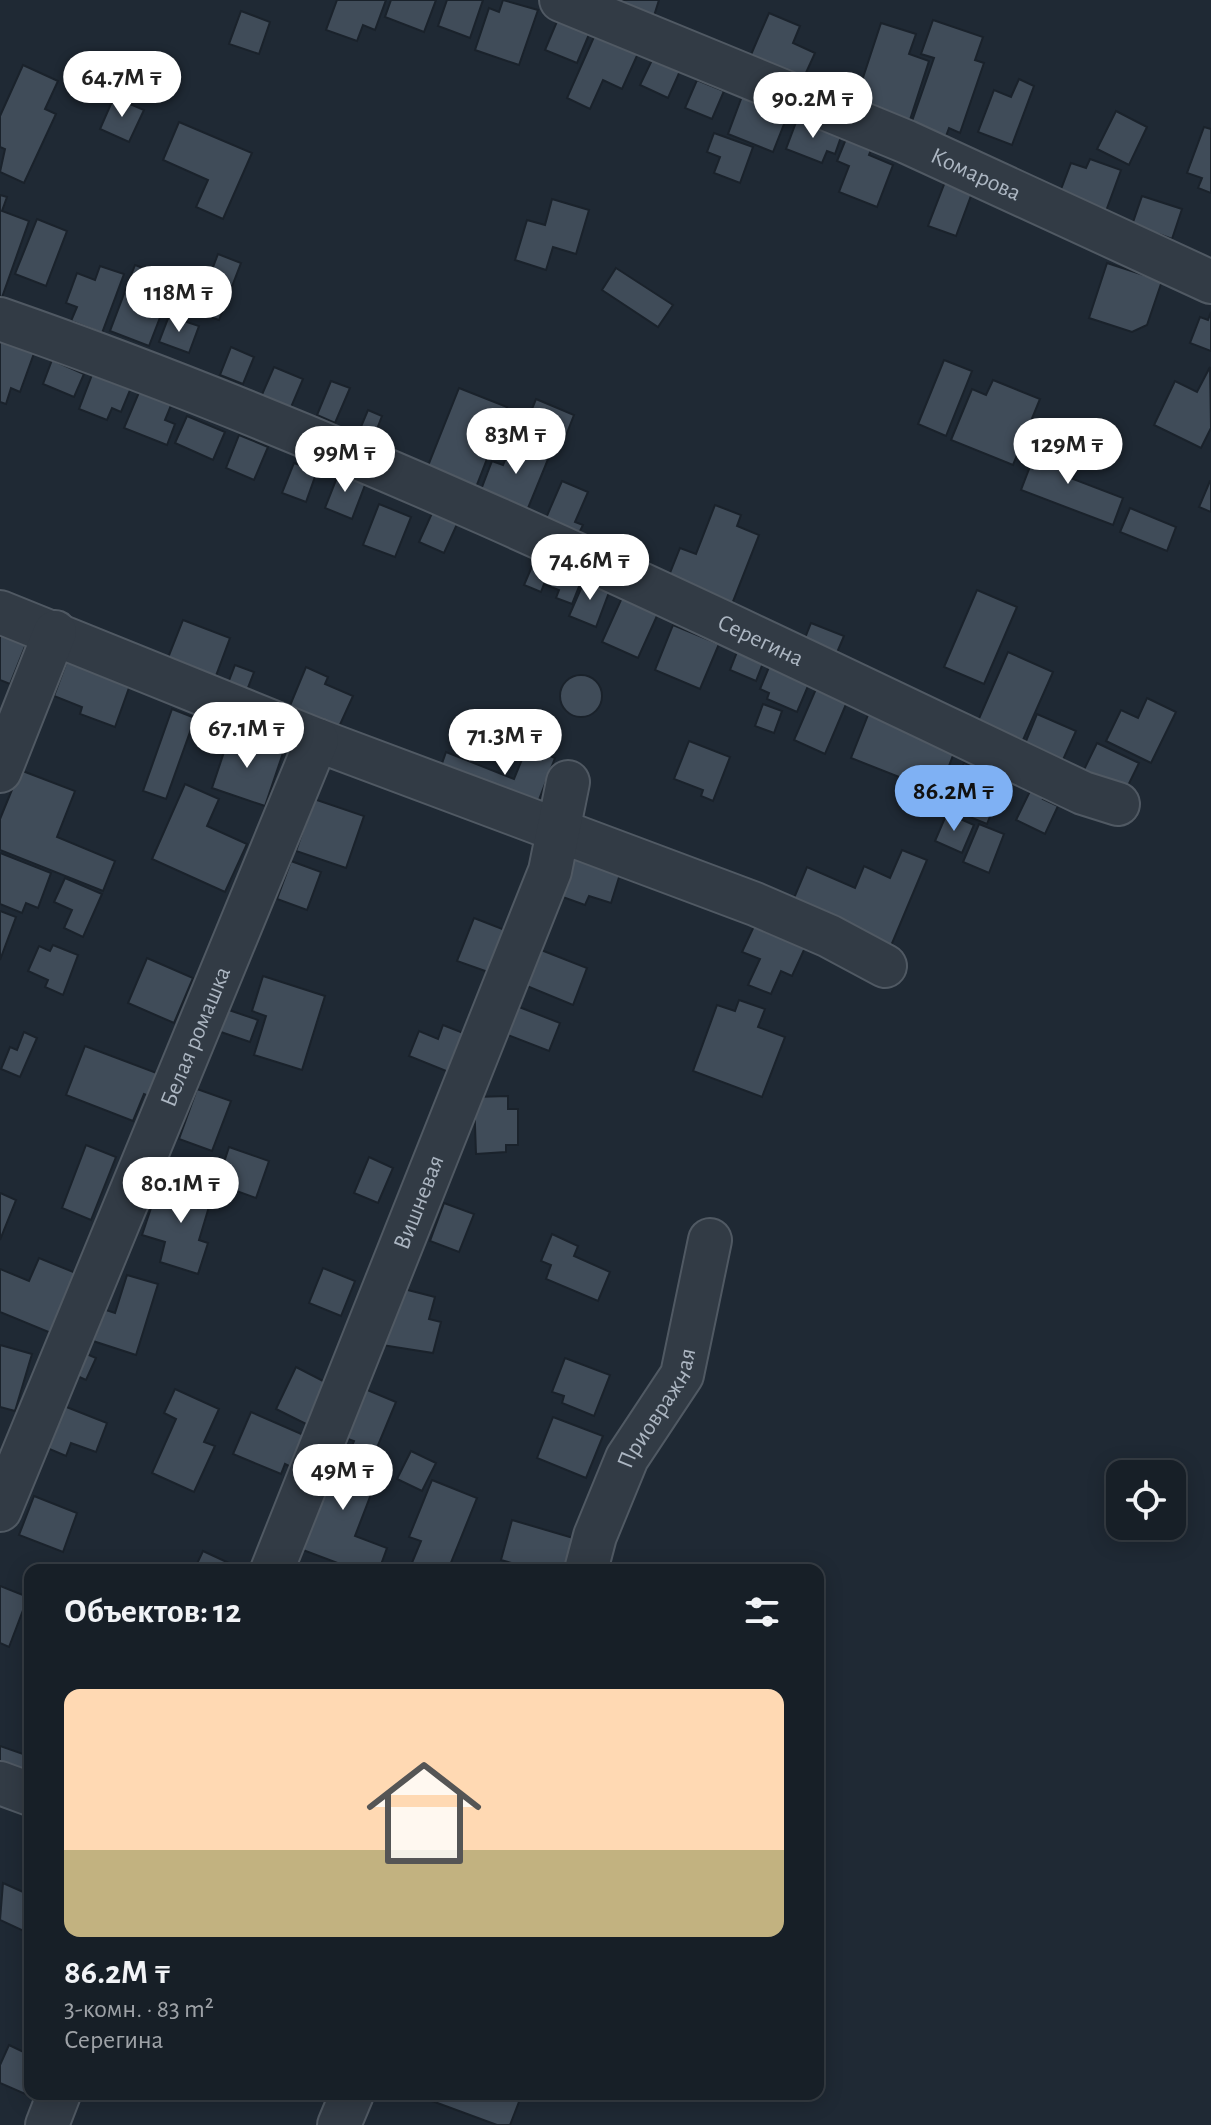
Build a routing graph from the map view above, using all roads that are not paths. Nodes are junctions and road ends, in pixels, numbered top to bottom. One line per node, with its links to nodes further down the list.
1 (561, 0): 2 (street, Комарова)
2 (1211, 282)
3 (0, 319): 9 (street, Серегина)
4 (0, 612): 5 (street)
5 (55, 632): 6 (street); 7 (street)
6 (317, 740): 10 (street); 13 (street, Белая ромашка)
7 (0, 771)
8 (568, 782): 10 (street, Вишневая)
9 (1118, 804)
10 (561, 832): 11 (street); 14 (street, Вишневая)
11 (885, 966)
12 (710, 1240): 15 (street, Приовражная)
13 (0, 1510)
14 (274, 1564)
15 (588, 1564)
16 (0, 1783): 17 (street)
17 (24, 1792)
18 (57, 2100): 20 (street)
19 (349, 2100): 21 (street)
20 (47, 2125)
21 (339, 2125)

